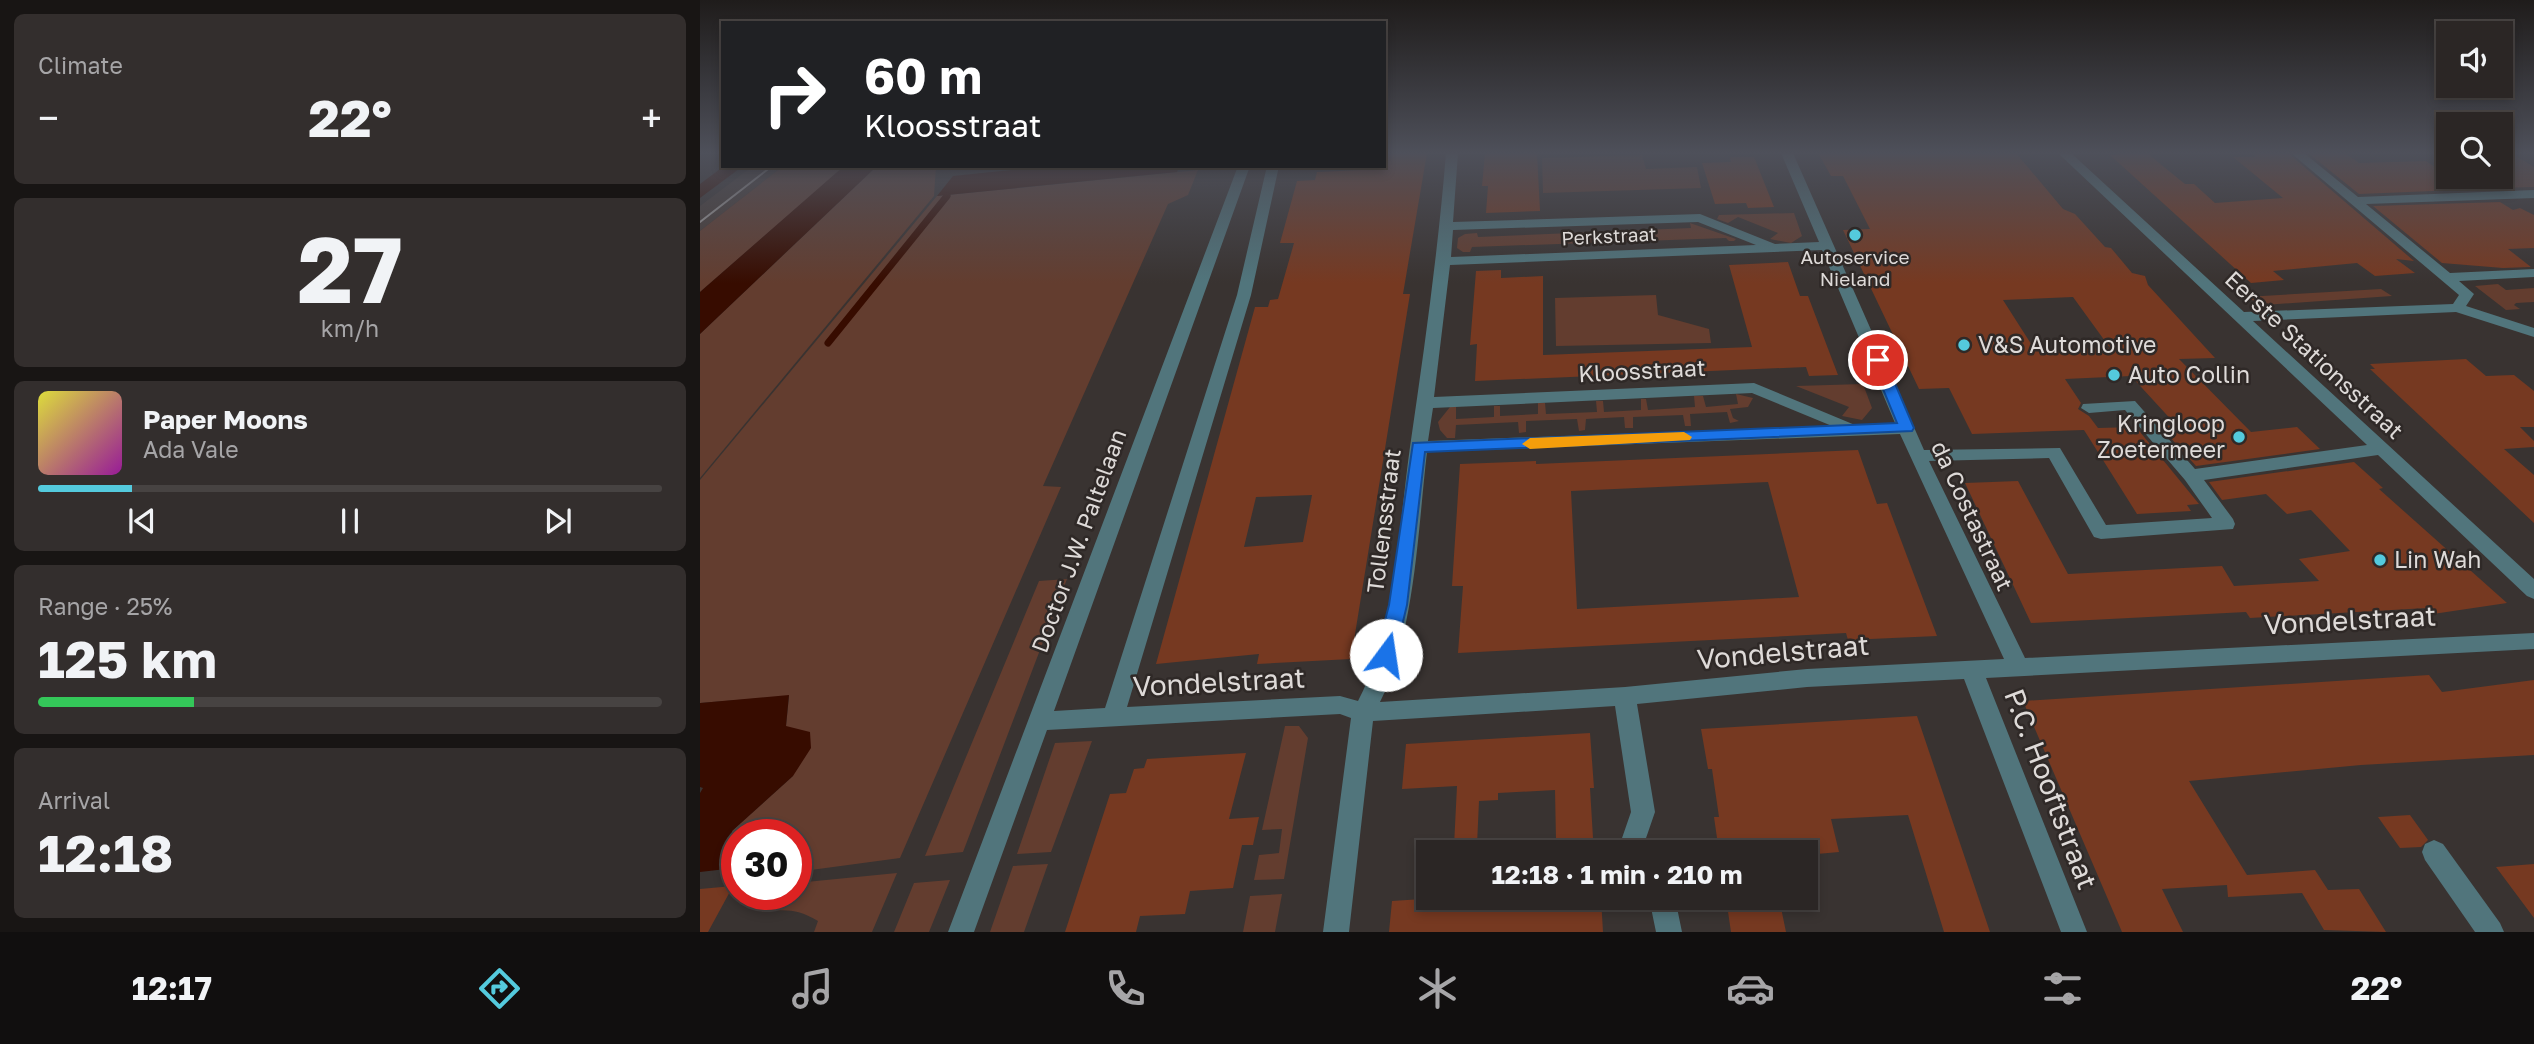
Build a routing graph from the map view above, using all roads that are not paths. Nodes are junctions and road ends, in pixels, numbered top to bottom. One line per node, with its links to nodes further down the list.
1 (1233, 196): 33 (street, Doctor J.W. Paltelaan)
2 (1266, 196): 32 (street)
3 (1449, 196): 9 (street, Tollensstraat)
4 (1805, 196): 10 (street, da Costastraat)
5 (2111, 196): 16 (street, Eerste Stationsstraat)
6 (2349, 196): 8 (street)
7 (2470, 196): 8 (street)
8 (2354, 201): 14 (street)
9 (1447, 226): 11 (street, Perkstraat); 12 (street, Tollensstraat)
10 (1826, 246): 11 (street, Perkstraat); 20 (street, da Costastraat)
11 (1775, 247): 12 (street, Perkstraat)
12 (1444, 261): 18 (street, Tollensstraat)
13 (2534, 273): 14 (street)
14 (2449, 277): 15 (street)
15 (2457, 308): 16 (street); 17 (street)
16 (2240, 317): 23 (street, Eerste Stationsstraat)
17 (2534, 333)
18 (1424, 403): 21 (street, Kloosstraat); 22 (street, Tollensstraat)
19 (2089, 408): 25 (street)
20 (1907, 428): 21 (street, Kloosstraat); 24 (street, da Costastraat)
21 (1855, 429): 22 (street, Kloosstraat)
22 (1418, 447): 31 (street, Tollensstraat)
23 (2382, 449): 25 (street); 26 (street, Eerste Stationsstraat)
24 (1920, 456): 25 (street); 28 (street, da Costastraat)
25 (2192, 476)
26 (2534, 591)
27 (2534, 640): 28 (street, Vondelstraat)
28 (2018, 666): 29 (street, Vondelstraat)
29 (1971, 668): 30 (street, Vondelstraat); 40 (street, P.C. Hooftstraat)
30 (1625, 696): 31 (street, Vondelstraat); 34 (street)
31 (1363, 712): 32 (street, Vondelstraat); 38 (street, Tollensstraat)
32 (1113, 717): 33 (street, Vondelstraat)
33 (1039, 721): 37 (street, Doctor J.W. Paltelaan)
34 (1633, 840)
35 (2434, 852): 41 (street)
36 (1664, 910): 39 (street)
37 (961, 932)
38 (1336, 932)
39 (1669, 932)
40 (2074, 932)
41 (2491, 932)

